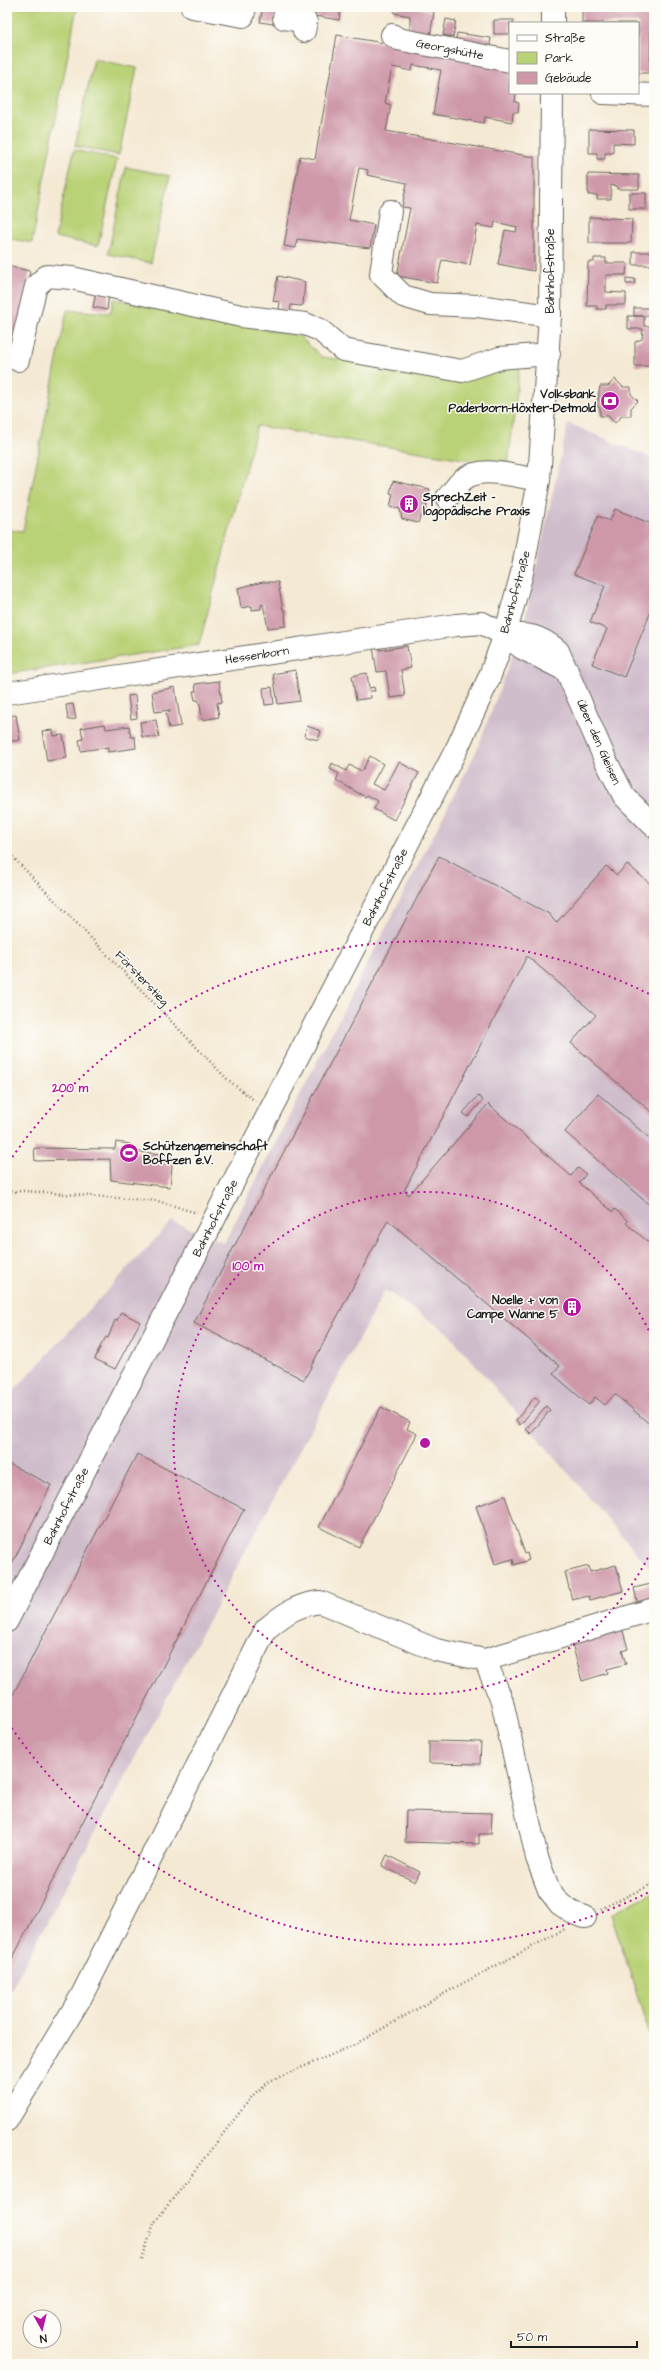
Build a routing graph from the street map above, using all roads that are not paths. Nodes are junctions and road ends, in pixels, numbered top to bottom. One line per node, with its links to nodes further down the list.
1 (192, 7): 4 (street)
2 (286, 7): 6 (street)
3 (553, 7): 5 (street)
4 (244, 12)
5 (553, 22)
6 (304, 31)
7 (392, 35): 8 (street, Georgshütte)
8 (509, 61)
9 (552, 94): 13 (street, Bahnhofstraße)
10 (628, 94): 11 (street)
11 (654, 95)
12 (390, 211): 13 (street)
13 (550, 316): 14 (street, Bahnhofstraße)
14 (549, 354): 15 (street); 16 (street, Bahnhofstraße)
15 (18, 360)
16 (539, 480): 17 (street); 18 (street, Bahnhofstraße)
17 (448, 498)
18 (505, 635): 19 (street, Hessenborn); 20 (street, Über den Gleisen); 22 (street, Bahnhofstraße)
19 (7, 693)
20 (654, 826)
21 (654, 1609): 23 (street)
22 (7, 1621)
23 (485, 1660): 24 (street); 25 (street)
24 (585, 1917)
25 (7, 2120)

